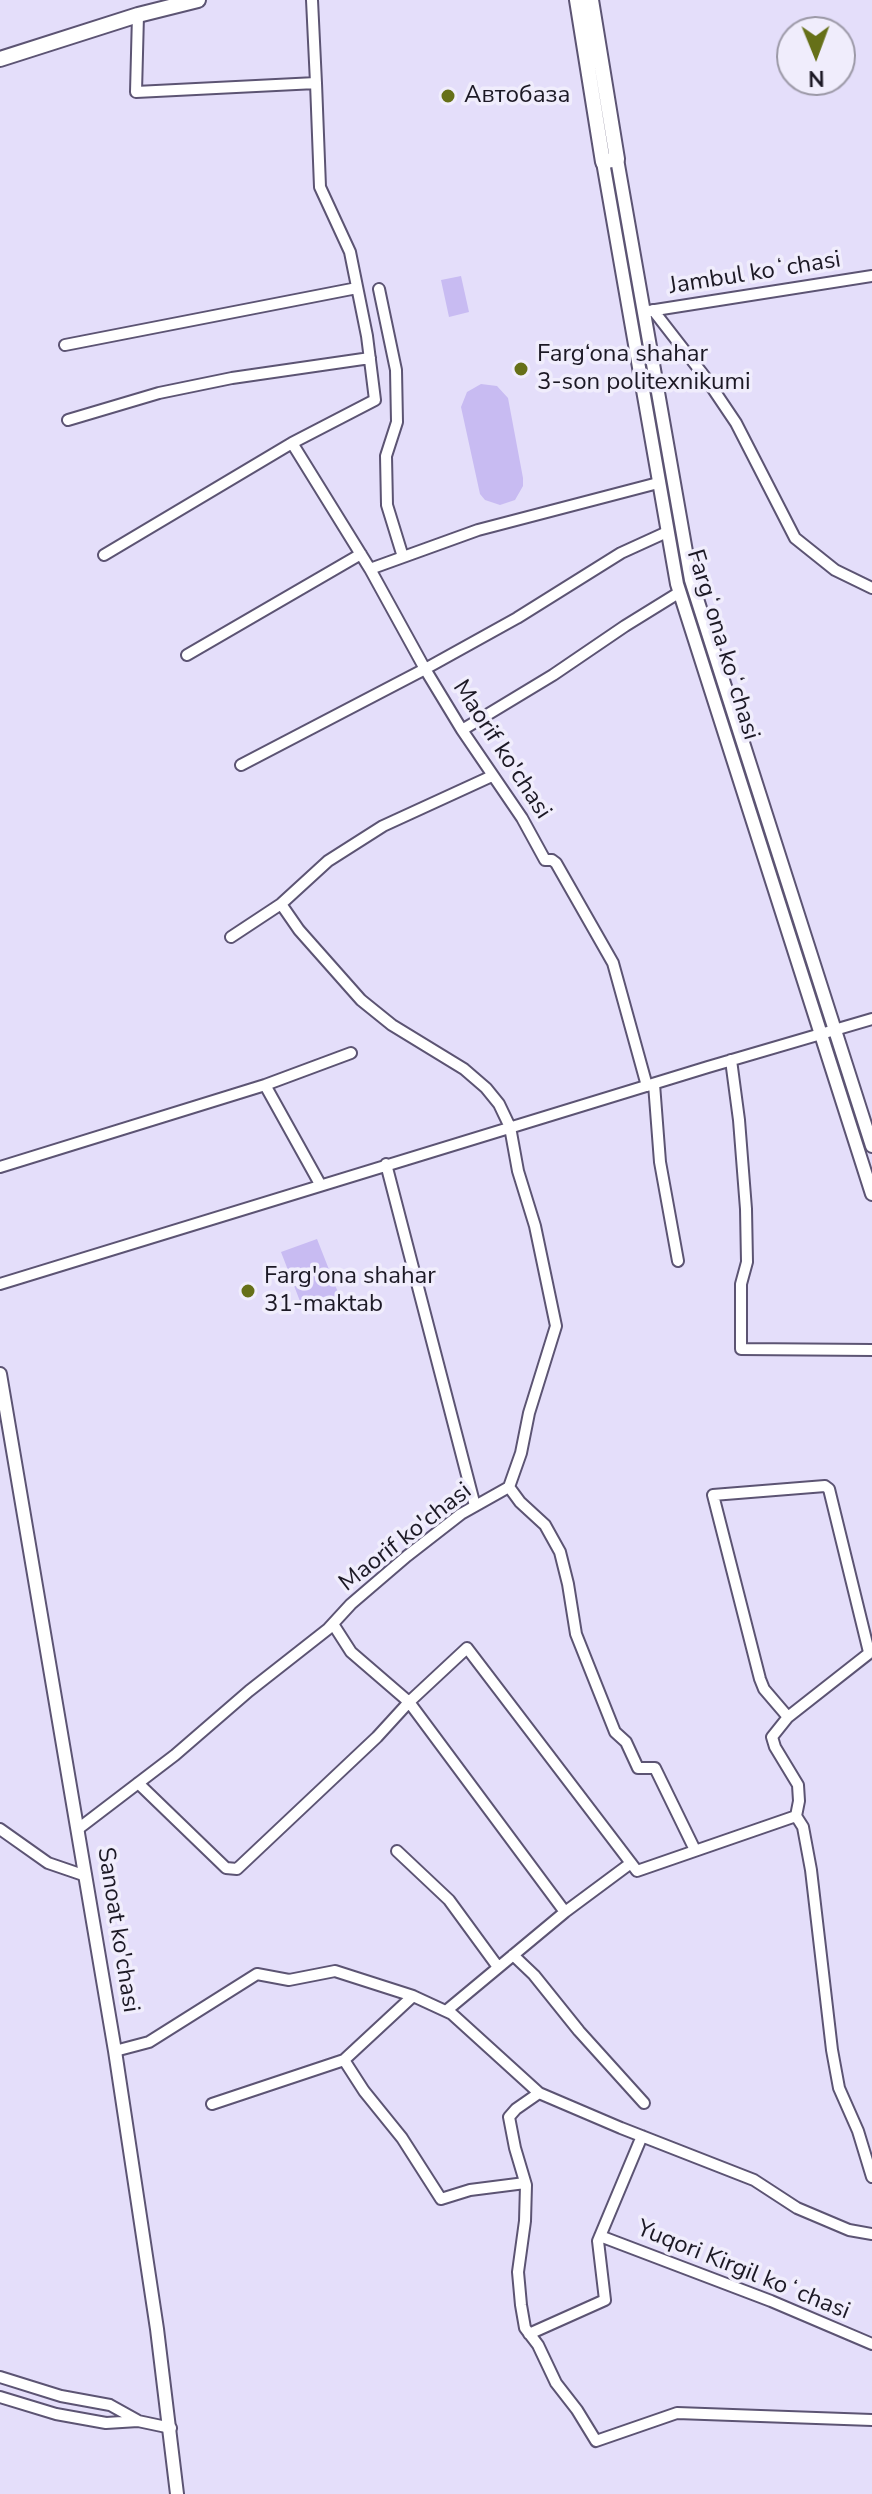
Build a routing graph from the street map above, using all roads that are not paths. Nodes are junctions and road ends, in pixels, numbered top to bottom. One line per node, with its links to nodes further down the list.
1 (198, 0): 5 (highway)
2 (312, 0): 7 (street)
3 (577, 0): 8 (highway, Fargʻona koʻchasi)
4 (591, 0): 8 (highway, Fargʻona koʻchasi)
5 (138, 15): 6 (highway); 7 (street)
6 (0, 59)
7 (316, 83): 10 (street)
8 (610, 160): 12 (main road, Fargʻona koʻchasi); 17 (main road, Fargʻona koʻchasi)
9 (872, 276): 12 (street, Jambul koʻchasi)
10 (357, 288): 13 (street); 14 (street)
11 (379, 289): 21 (street)
12 (648, 311): 23 (street); 33 (main road, Fargʻona koʻchasi)
13 (65, 345)
14 (370, 358): 15 (street); 16 (street)
15 (68, 420)
16 (292, 443): 19 (street, Maorif ko'chasi); 20 (street)
17 (658, 483): 18 (main road, Fargʻona koʻchasi); 21 (street)
18 (667, 532): 24 (main road, Fargʻona koʻchasi); 26 (street)
19 (361, 554): 22 (street, Maorif ko'chasi); 25 (street)
20 (104, 555)
21 (403, 557): 22 (street)
22 (370, 569): 26 (street, Maorif ko'chasi)
23 (872, 588)
24 (680, 592): 27 (street); 34 (main road, Fargʻona koʻchasi)
25 (187, 655)
26 (425, 669): 27 (street, Maorif ko'chasi); 28 (street)
27 (462, 730): 29 (street, Maorif ko'chasi)
28 (241, 765)
29 (492, 776): 30 (street); 38 (street, Maorif ko'chasi)
30 (281, 904): 31 (street); 39 (street, Maorif ko'chasi)
31 (231, 937)
32 (872, 1019): 33 (street)
33 (835, 1030): 34 (street); 40 (main road, Fargʻona koʻchasi)
34 (821, 1034): 36 (street); 44 (main road, Fargʻona koʻchasi)
35 (351, 1053): 37 (street)
36 (731, 1060): 38 (street); 47 (street)
37 (265, 1085): 42 (street); 43 (street)
38 (650, 1085): 39 (street); 45 (street, Maorif ko'chasi)
39 (510, 1127): 41 (street); 49 (street, Maorif ko'chasi)
40 (872, 1146)
41 (386, 1164): 43 (street); 50 (street)
42 (0, 1167)
43 (320, 1184): 46 (street)
44 (872, 1194)
45 (678, 1261)
46 (0, 1284)
47 (872, 1350)
48 (0, 1374): 58 (main road, Sanoat ko'chasi)
49 (509, 1487): 50 (street, Maorif ko'chasi); 59 (street)
50 (475, 1506): 51 (street, Maorif ko'chasi)
51 (333, 1624): 53 (street); 55 (street, Maorif ko'chasi)
52 (871, 1651): 54 (street); 54 (street)
53 (409, 1702): 55 (street); 61 (street); 63 (street)
54 (788, 1717): 56 (street)
55 (138, 1783): 58 (street, Maorif ko'chasi)
56 (796, 1816): 59 (street); 74 (street)
57 (0, 1829): 62 (street)
58 (78, 1829): 62 (main road, Sanoat ko'chasi)
59 (695, 1850): 61 (street)
60 (397, 1851): 65 (street)
61 (631, 1863): 63 (street)
62 (86, 1876): 68 (main road, Sanoat ko'chasi)
63 (565, 1912): 64 (street)
64 (513, 1955): 65 (street); 71 (street)
65 (498, 1967): 67 (street)
66 (413, 1996): 67 (street); 68 (street); 69 (street)
67 (446, 2011): 70 (street)
68 (115, 2051): 84 (main road, Sanoat ko'chasi)
69 (344, 2060): 72 (street); 75 (street)
70 (539, 2093): 73 (street); 75 (street)
71 (644, 2103)
72 (212, 2104)
73 (642, 2136): 76 (street); 77 (street, Yuqori Kirgil koʻchasi)
74 (872, 2177)
75 (525, 2183): 78 (street)
76 (872, 2234)
77 (600, 2236): 78 (street, Yuqori Kirgil koʻchasi); 79 (street, Yuqori Kirgil koʻchasi)
78 (529, 2334): 82 (street)
79 (872, 2344)
80 (0, 2377): 83 (street)
81 (0, 2397): 83 (street)
82 (872, 2420)
83 (138, 2421): 84 (street)
84 (171, 2428): 85 (main road, Sanoat ko'chasi)
85 (177, 2494)

